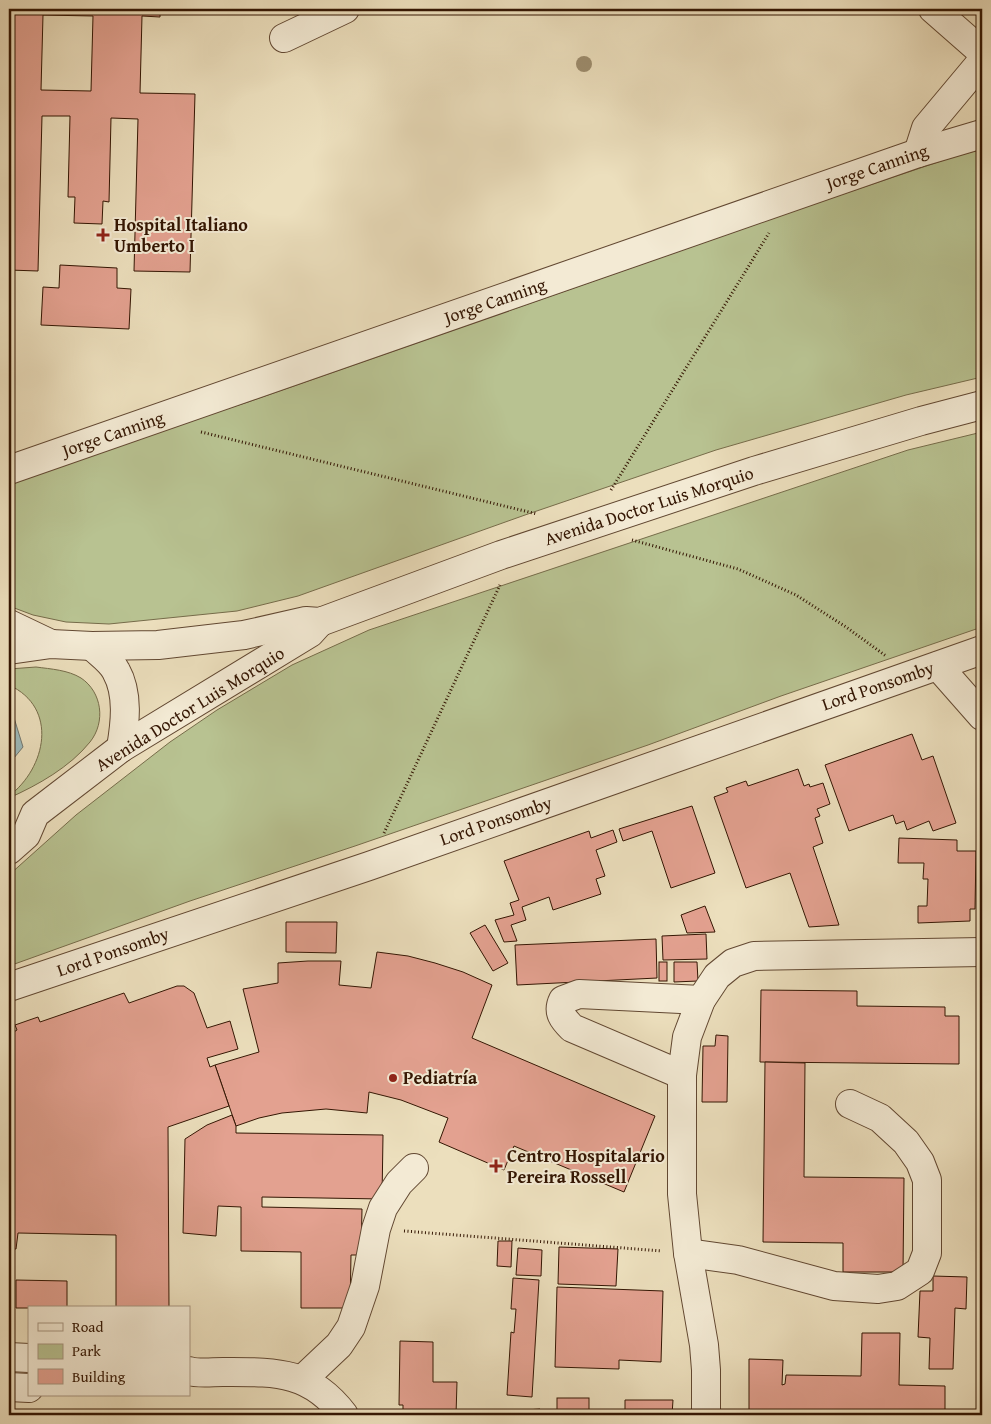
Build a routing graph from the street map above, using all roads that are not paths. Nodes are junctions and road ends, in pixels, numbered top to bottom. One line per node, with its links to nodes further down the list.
1 (345, 9): 3 (street)
2 (933, 9): 4 (street)
3 (284, 38)
4 (982, 52)
5 (982, 61): 7 (street)
6 (982, 134): 7 (street, Jorge Canning)
7 (918, 153): 9 (street, Jorge Canning)
8 (982, 404): 10 (street, Avenida Doctor Luis Morquio)
9 (9, 470)
10 (320, 622): 13 (street, Avenida Doctor Luis Morquio); 18 (street, Avenida Doctor Luis Morquio)
11 (9, 624): 12 (street, Avenida Doctor Luis Morquio)
12 (52, 644): 13 (street, Avenida Doctor Luis Morquio); 14 (street, Avenida Doctor Luis Morquio)
13 (92, 646): 18 (street)
14 (9, 650)
15 (982, 650): 16 (street, Lord Ponsomby)
16 (938, 666): 17 (street); 23 (street, Lord Ponsomby)
17 (982, 716)
18 (121, 748): 19 (street, Avenida Doctor Luis Morquio)
19 (35, 814): 20 (street, Avenida Doctor Luis Morquio); 21 (street, Avenida Doctor Luis Morquio)
20 (9, 818)
21 (9, 850)
22 (982, 952): 24 (street)
23 (9, 987)
24 (701, 1000): 25 (street); 25 (street)
25 (682, 1075): 28 (street)
26 (850, 1104): 28 (street)
27 (414, 1168): 32 (street)
28 (688, 1253): 36 (street)
29 (9, 1357): 30 (street)
30 (28, 1358)
31 (190, 1372): 32 (street)
32 (302, 1380): 35 (street)
33 (9, 1387): 34 (street)
34 (28, 1388)
35 (344, 1415)
36 (706, 1415)

